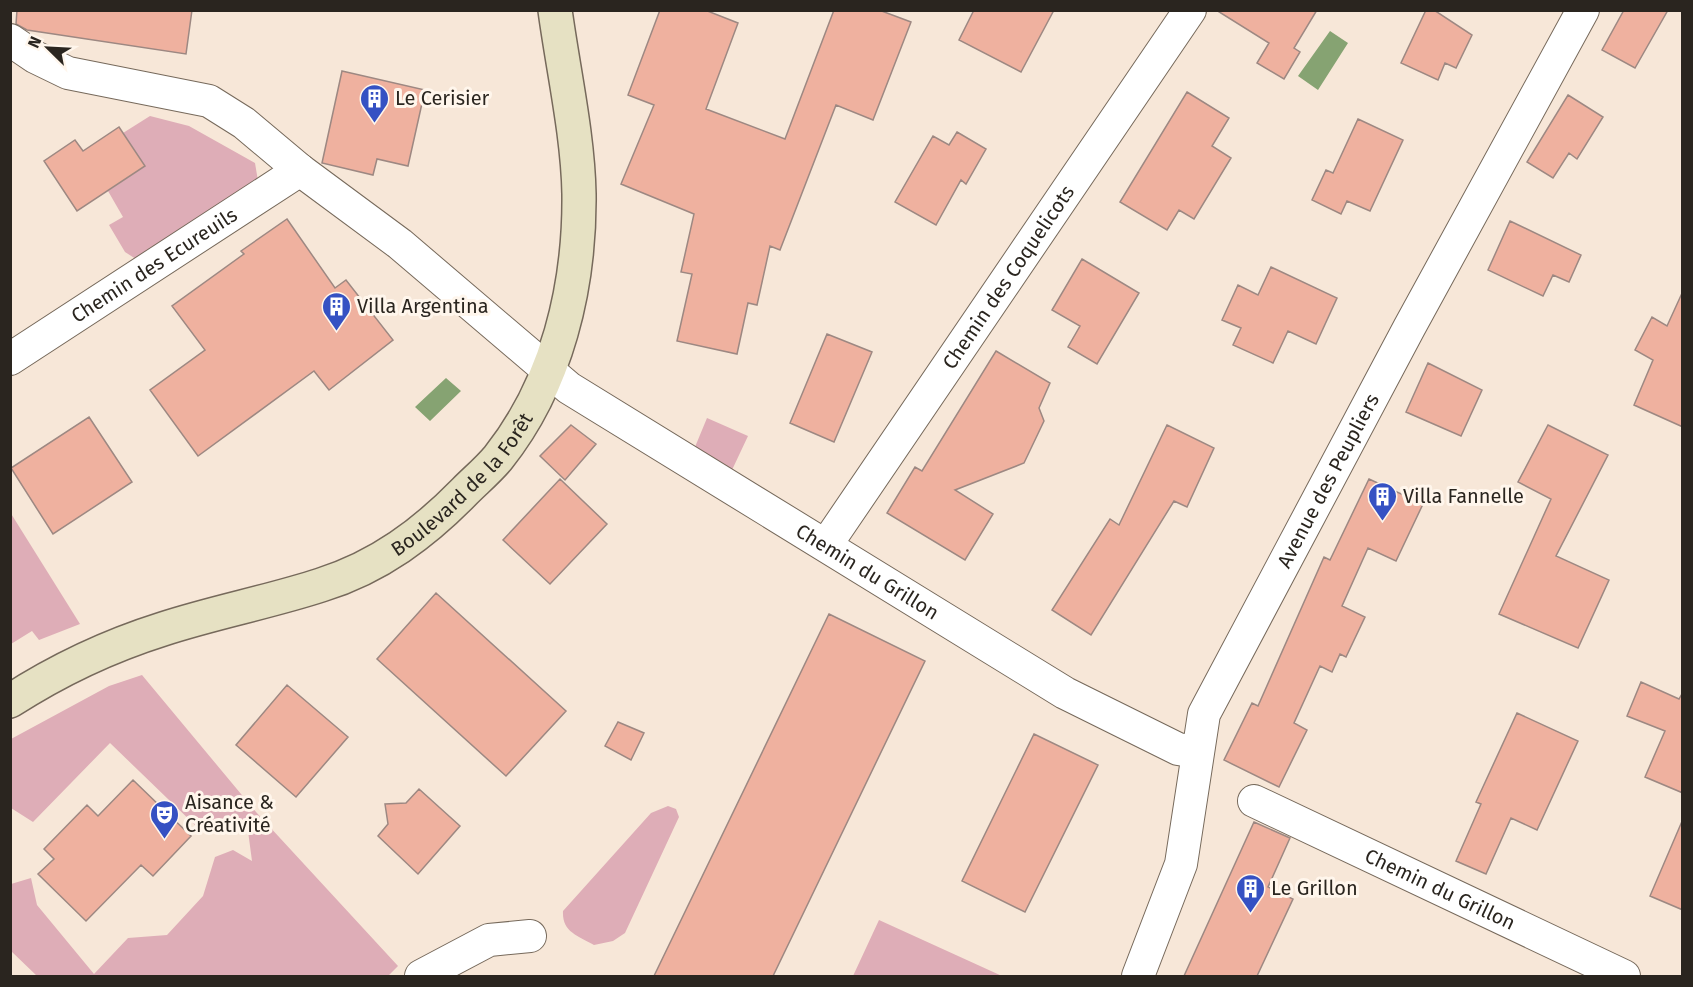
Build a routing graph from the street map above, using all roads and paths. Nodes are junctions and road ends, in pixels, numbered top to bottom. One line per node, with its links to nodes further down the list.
1 (555, 10): 7 (street, Boulevard de la Forêt)
2 (1190, 10): 8 (street, Chemin des Coquelicots)
3 (1583, 10): 10 (street, Avenue des Peupliers)
4 (10, 40): 5 (street, Chemin du Grillon)
5 (300, 170): 6 (street, Chemin des Ecureuils); 7 (street, Chemin du Grillon)
6 (10, 359)
7 (548, 371): 8 (street, Chemin du Grillon); 9 (street, Boulevard de la Forêt)
8 (826, 545): 10 (street, Chemin du Grillon)
9 (10, 701)
10 (1197, 752): 14 (street, Avenue des Peupliers)
11 (1254, 801): 15 (street, Chemin du Grillon)
12 (530, 936): 13 (street)
13 (421, 976)
14 (1138, 976)
15 (1624, 976)

